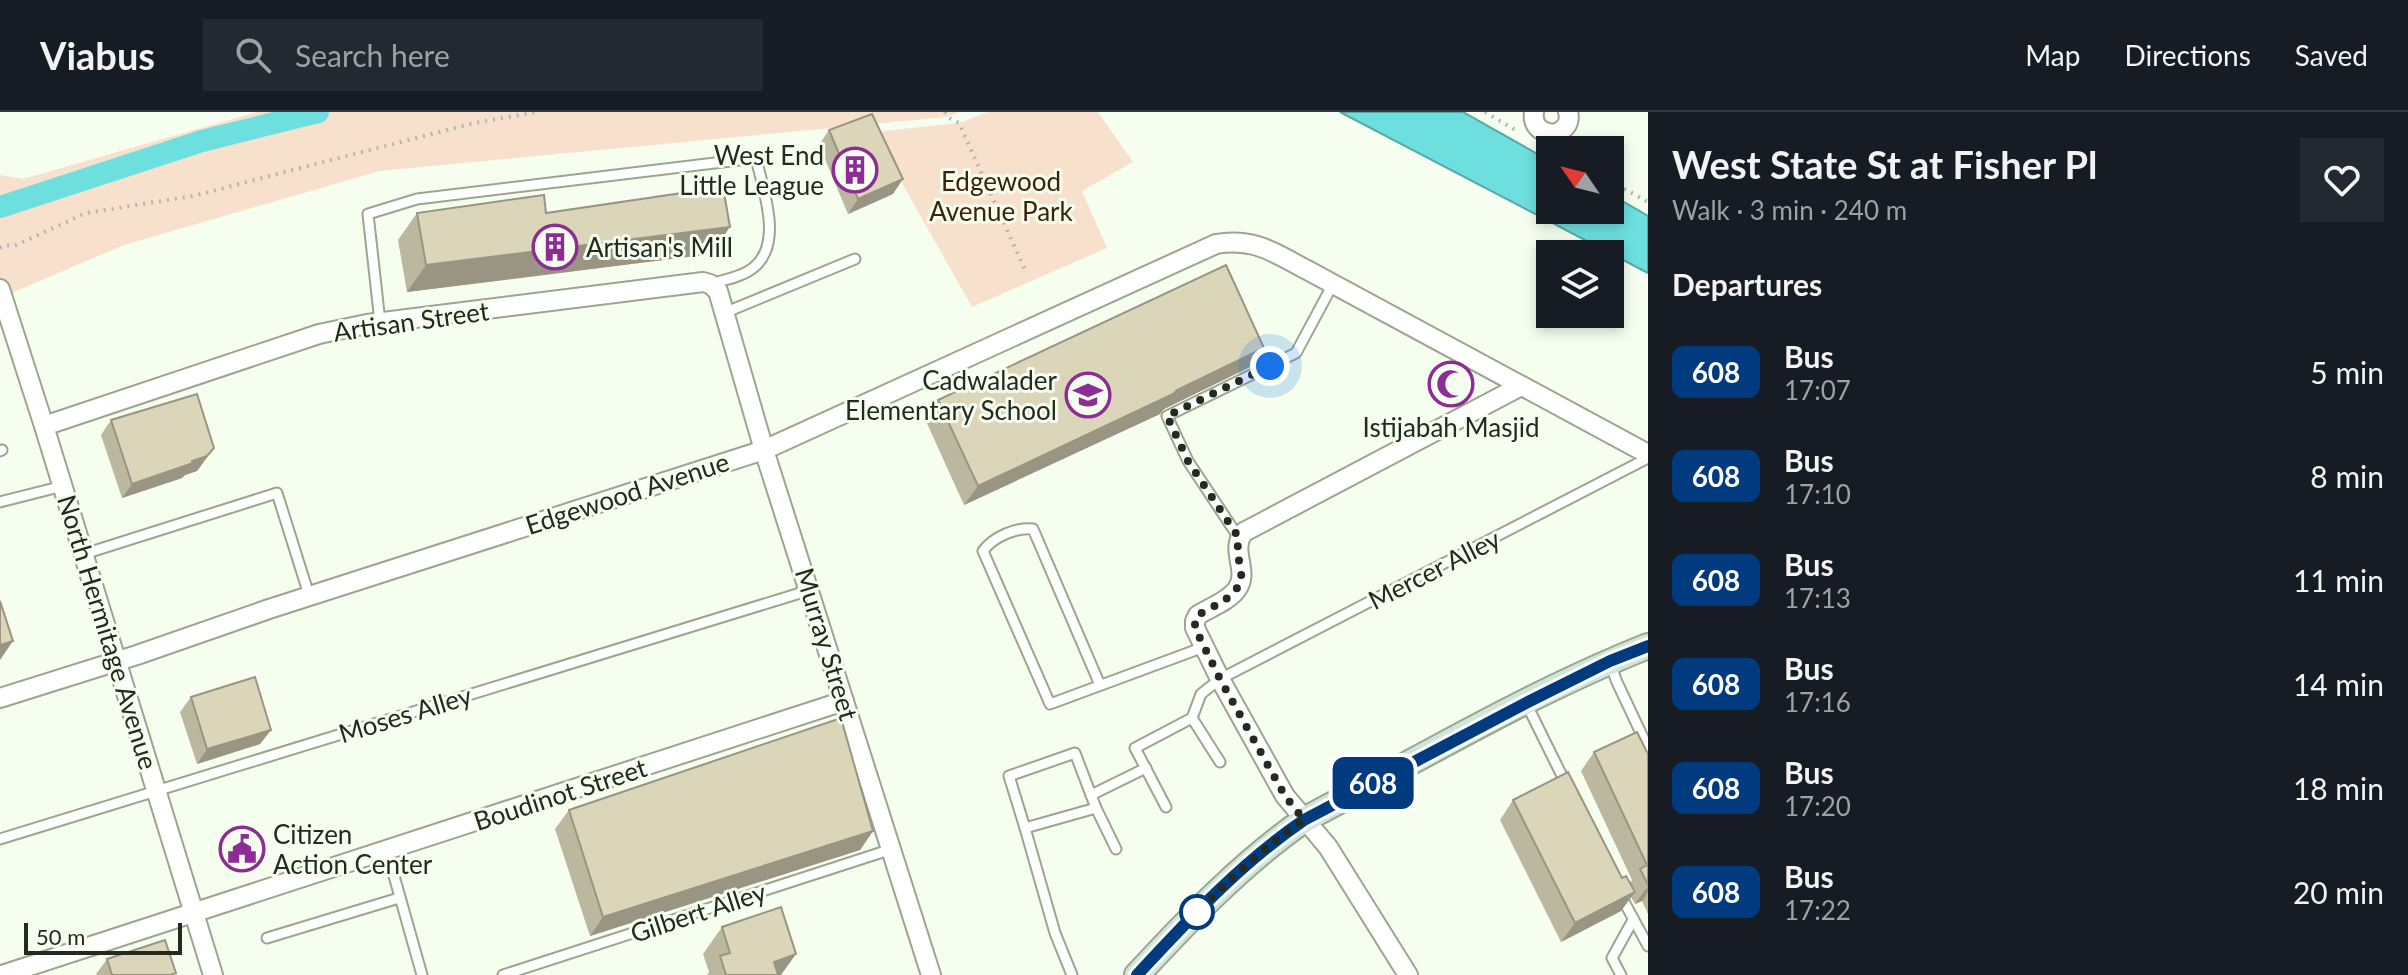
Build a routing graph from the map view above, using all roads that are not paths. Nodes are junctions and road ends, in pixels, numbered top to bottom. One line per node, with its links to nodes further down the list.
1 (1534, 112): 2 (street)
2 (1568, 112)
3 (855, 259): 7 (lane)
4 (710, 284): 7 (street); 8 (street, Artisan Street); 8 (lane)
5 (1333, 284): 9 (street); 11 (street, Edgewood Avenue); 15 (lane)
6 (0, 289): 10 (street, North Hermitage Avenue)
7 (724, 313): 11 (street, Murray Street)
8 (380, 322): 10 (street, Artisan Street)
9 (1521, 386): 12 (street); 15 (street)
10 (44, 426): 13 (street, North Hermitage Avenue)
11 (764, 450): 17 (street, Murray Street); 18 (street, Edgewood Avenue)
12 (1648, 456): 23 (lane, Mercer Alley)
13 (63, 486): 14 (lane); 16 (street, North Hermitage Avenue)
14 (0, 502)
15 (1239, 538): 20 (street)
16 (84, 554): 18 (lane); 21 (street, North Hermitage Avenue)
17 (810, 590): 26 (street, Murray Street); 32 (lane, Moses Alley)
18 (309, 595): 21 (street, Edgewood Avenue)
19 (1648, 646): 22 (street)
20 (1204, 647): 23 (street); 24 (lane)
21 (117, 661): 25 (street, Edgewood Avenue); 32 (street, North Hermitage Avenue)
22 (1610, 661): 27 (street); 29 (lane)
23 (1220, 679): 28 (lane); 37 (street)
24 (1100, 685): 24 (lane)
25 (0, 698)
26 (844, 701): 40 (street, Murray Street); 42 (street, Boudinot Street)
27 (1526, 703): 33 (lane); 37 (street)
28 (1192, 718): 30 (lane); 31 (lane)
29 (1648, 748)
30 (1220, 762)
31 (1146, 768): 34 (lane); 35 (lane)
32 (156, 790): 39 (lane, Moses Alley); 45 (street, North Hermitage Avenue)
33 (1569, 790)
34 (1091, 795): 36 (lane); 38 (lane)
35 (1166, 807)
36 (1096, 808): 38 (lane); 41 (lane)
37 (1304, 820): 55 (street); 56 (street)
38 (1025, 828): 54 (lane)
39 (0, 839)
40 (892, 849): 52 (lane, Gilbert Alley); 53 (street, Murray Street)
41 (1116, 849)
42 (387, 851): 44 (lane); 45 (street, Boudinot Street)
43 (1614, 882): 46 (lane)
44 (399, 898): 47 (lane); 51 (lane)
45 (194, 912): 49 (street, Boudinot Street); 50 (street, North Hermitage Avenue)
46 (1633, 920): 48 (lane); 57 (lane)
47 (267, 938)
48 (1648, 946)
49 (2, 975)
50 (213, 975)
51 (422, 975)
52 (503, 975)
53 (931, 975)
54 (1072, 975)
55 (1137, 975)
56 (1408, 975)
57 (1621, 975)

